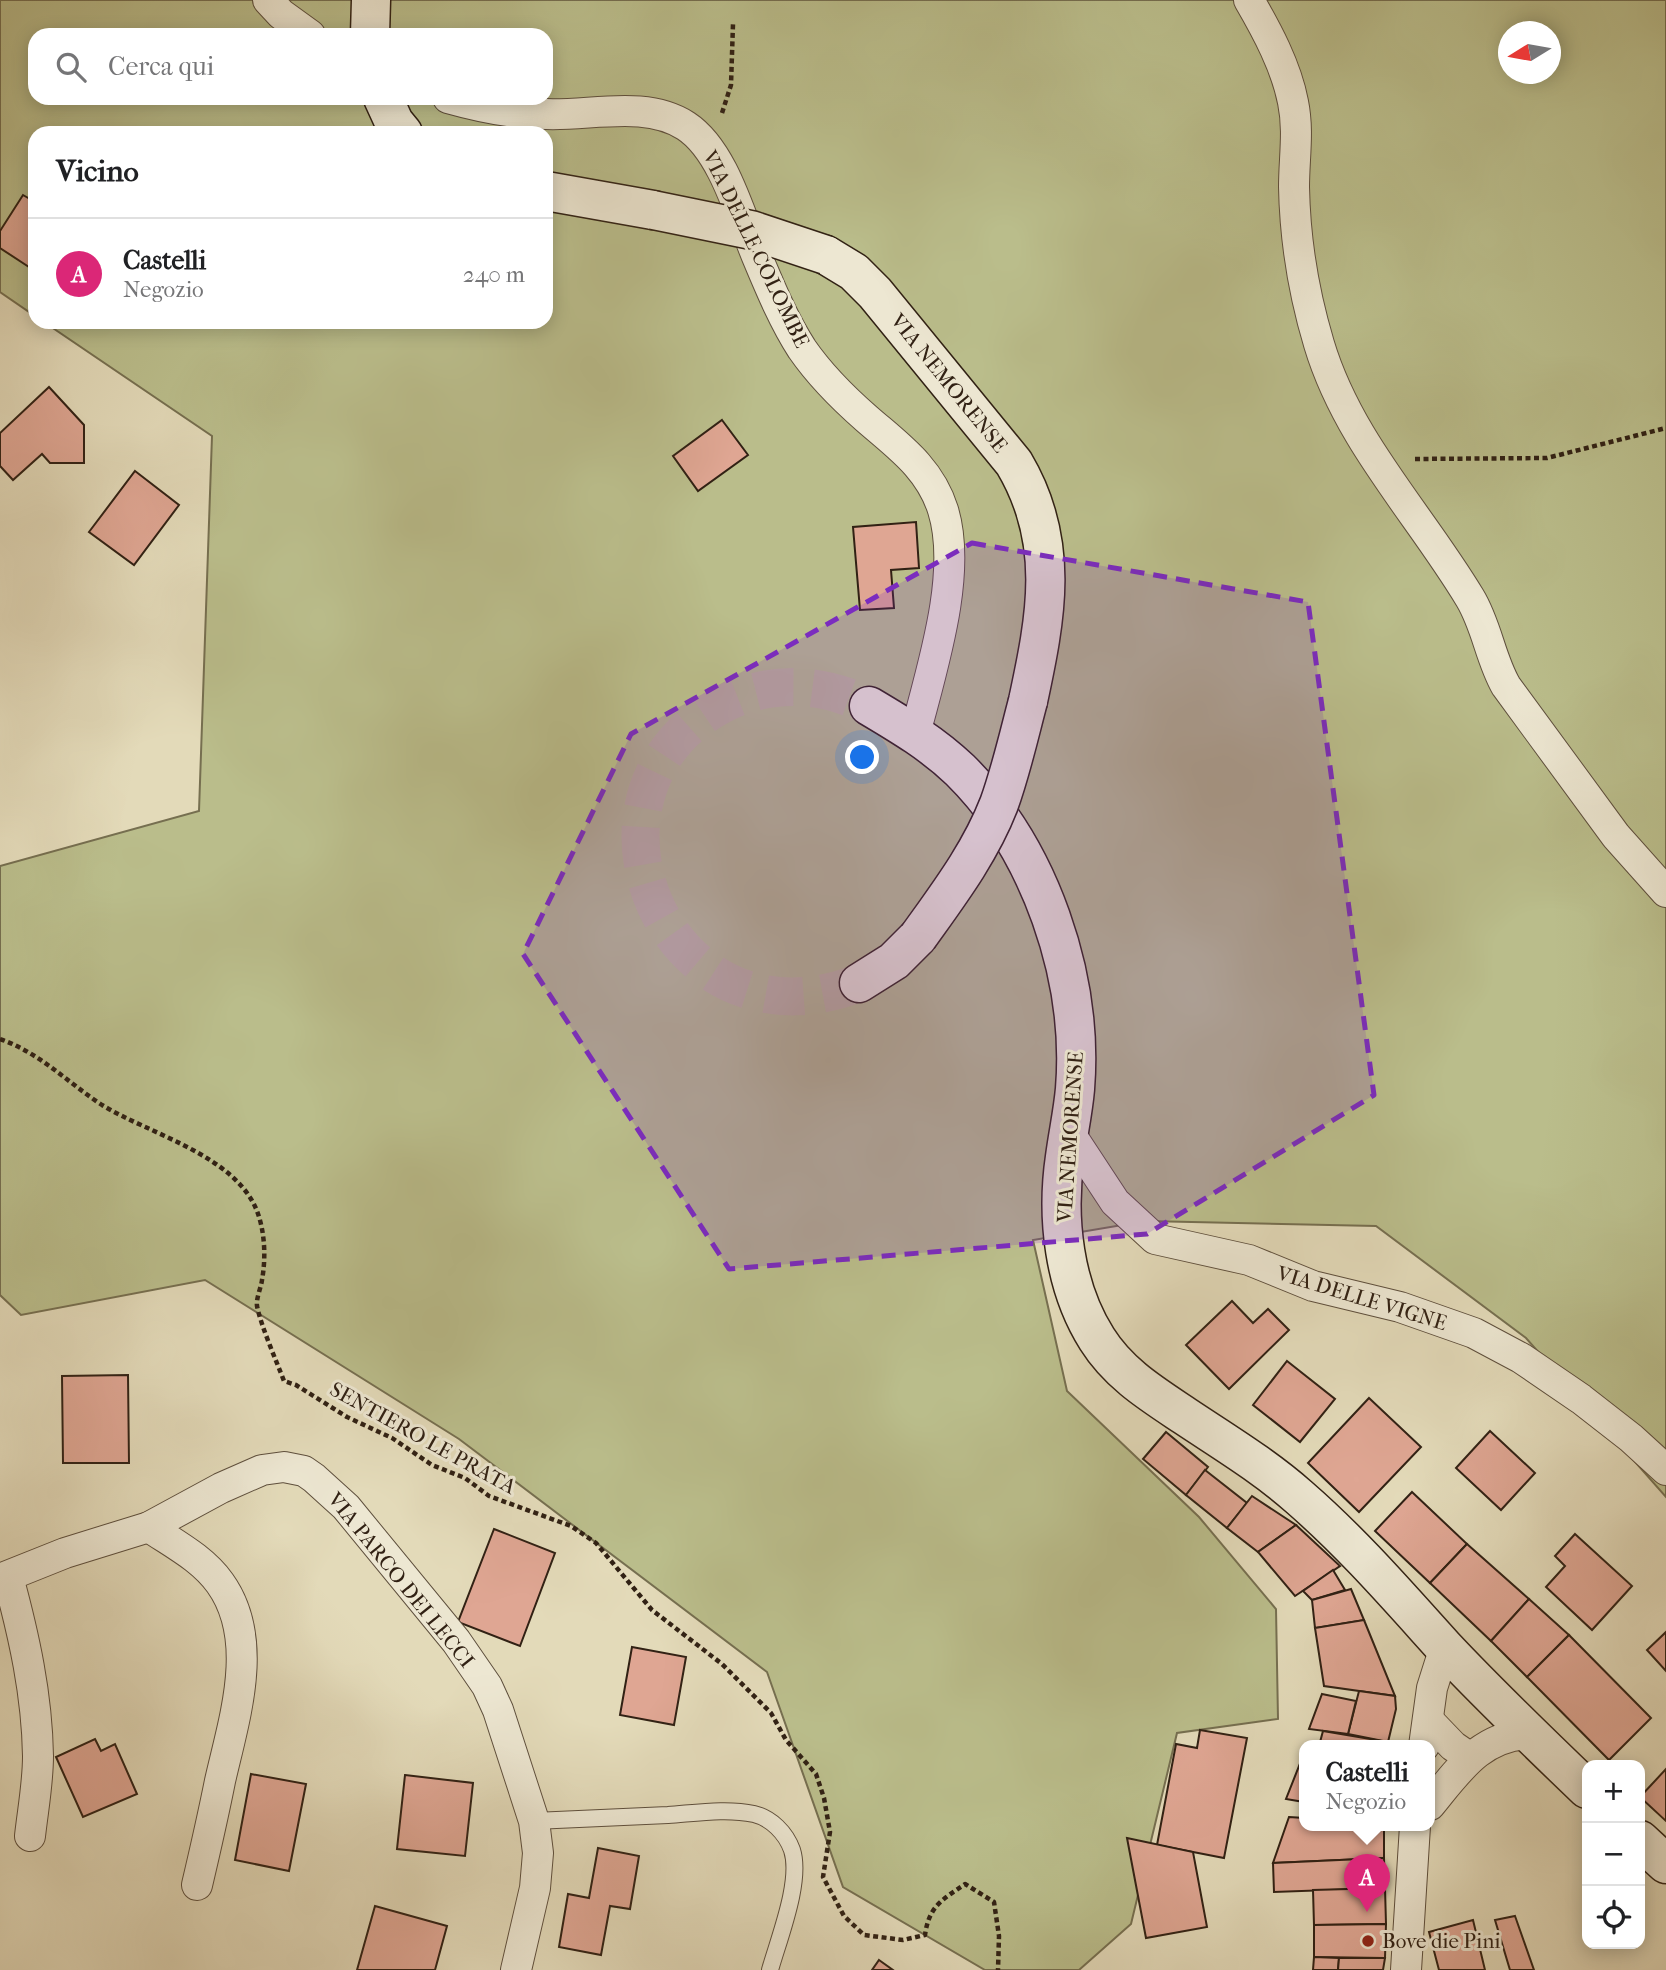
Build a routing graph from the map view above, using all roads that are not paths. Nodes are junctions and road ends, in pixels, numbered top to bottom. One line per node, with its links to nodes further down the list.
1 (268, 0): 3 (street)
2 (1249, 0): 8 (street)
3 (300, 28)
4 (473, 105): 7 (street, VIA DELLE COLOMBE)
5 (553, 192): 9 (main road, VIA NEMORENSE, bridge)
6 (869, 706): 7 (main road, VIA NEMORENSE)
7 (915, 734): 10 (main road, VIA NEMORENSE)
8 (1666, 892)
9 (870, 977)
10 (1069, 1132): 11 (street, VIA DELLE VIGNE); 14 (main road, VIA NEMORENSE)
11 (1666, 1470)
12 (149, 1527): 13 (street, VIA PARCO DEI LECCI); 20 (street, VIA PARCO DEI LECCI); 23 (street)
13 (4, 1578): 22 (street)
14 (1445, 1647): 15 (street); 16 (main road, VIA NEMORENSE)
15 (1426, 1733): 17 (street)
16 (1530, 1734): 17 (street); 18 (main road, VIA NEMORENSE)
17 (1469, 1757): 19 (street)
18 (1582, 1785)
19 (1435, 1799)
20 (534, 1821): 24 (street, VIA PARCO DEI LECCI); 25 (lane)
21 (1415, 1831): 26 (street)
22 (30, 1836)
23 (197, 1885)
24 (516, 1970)
25 (770, 1970)
26 (1406, 1970)

